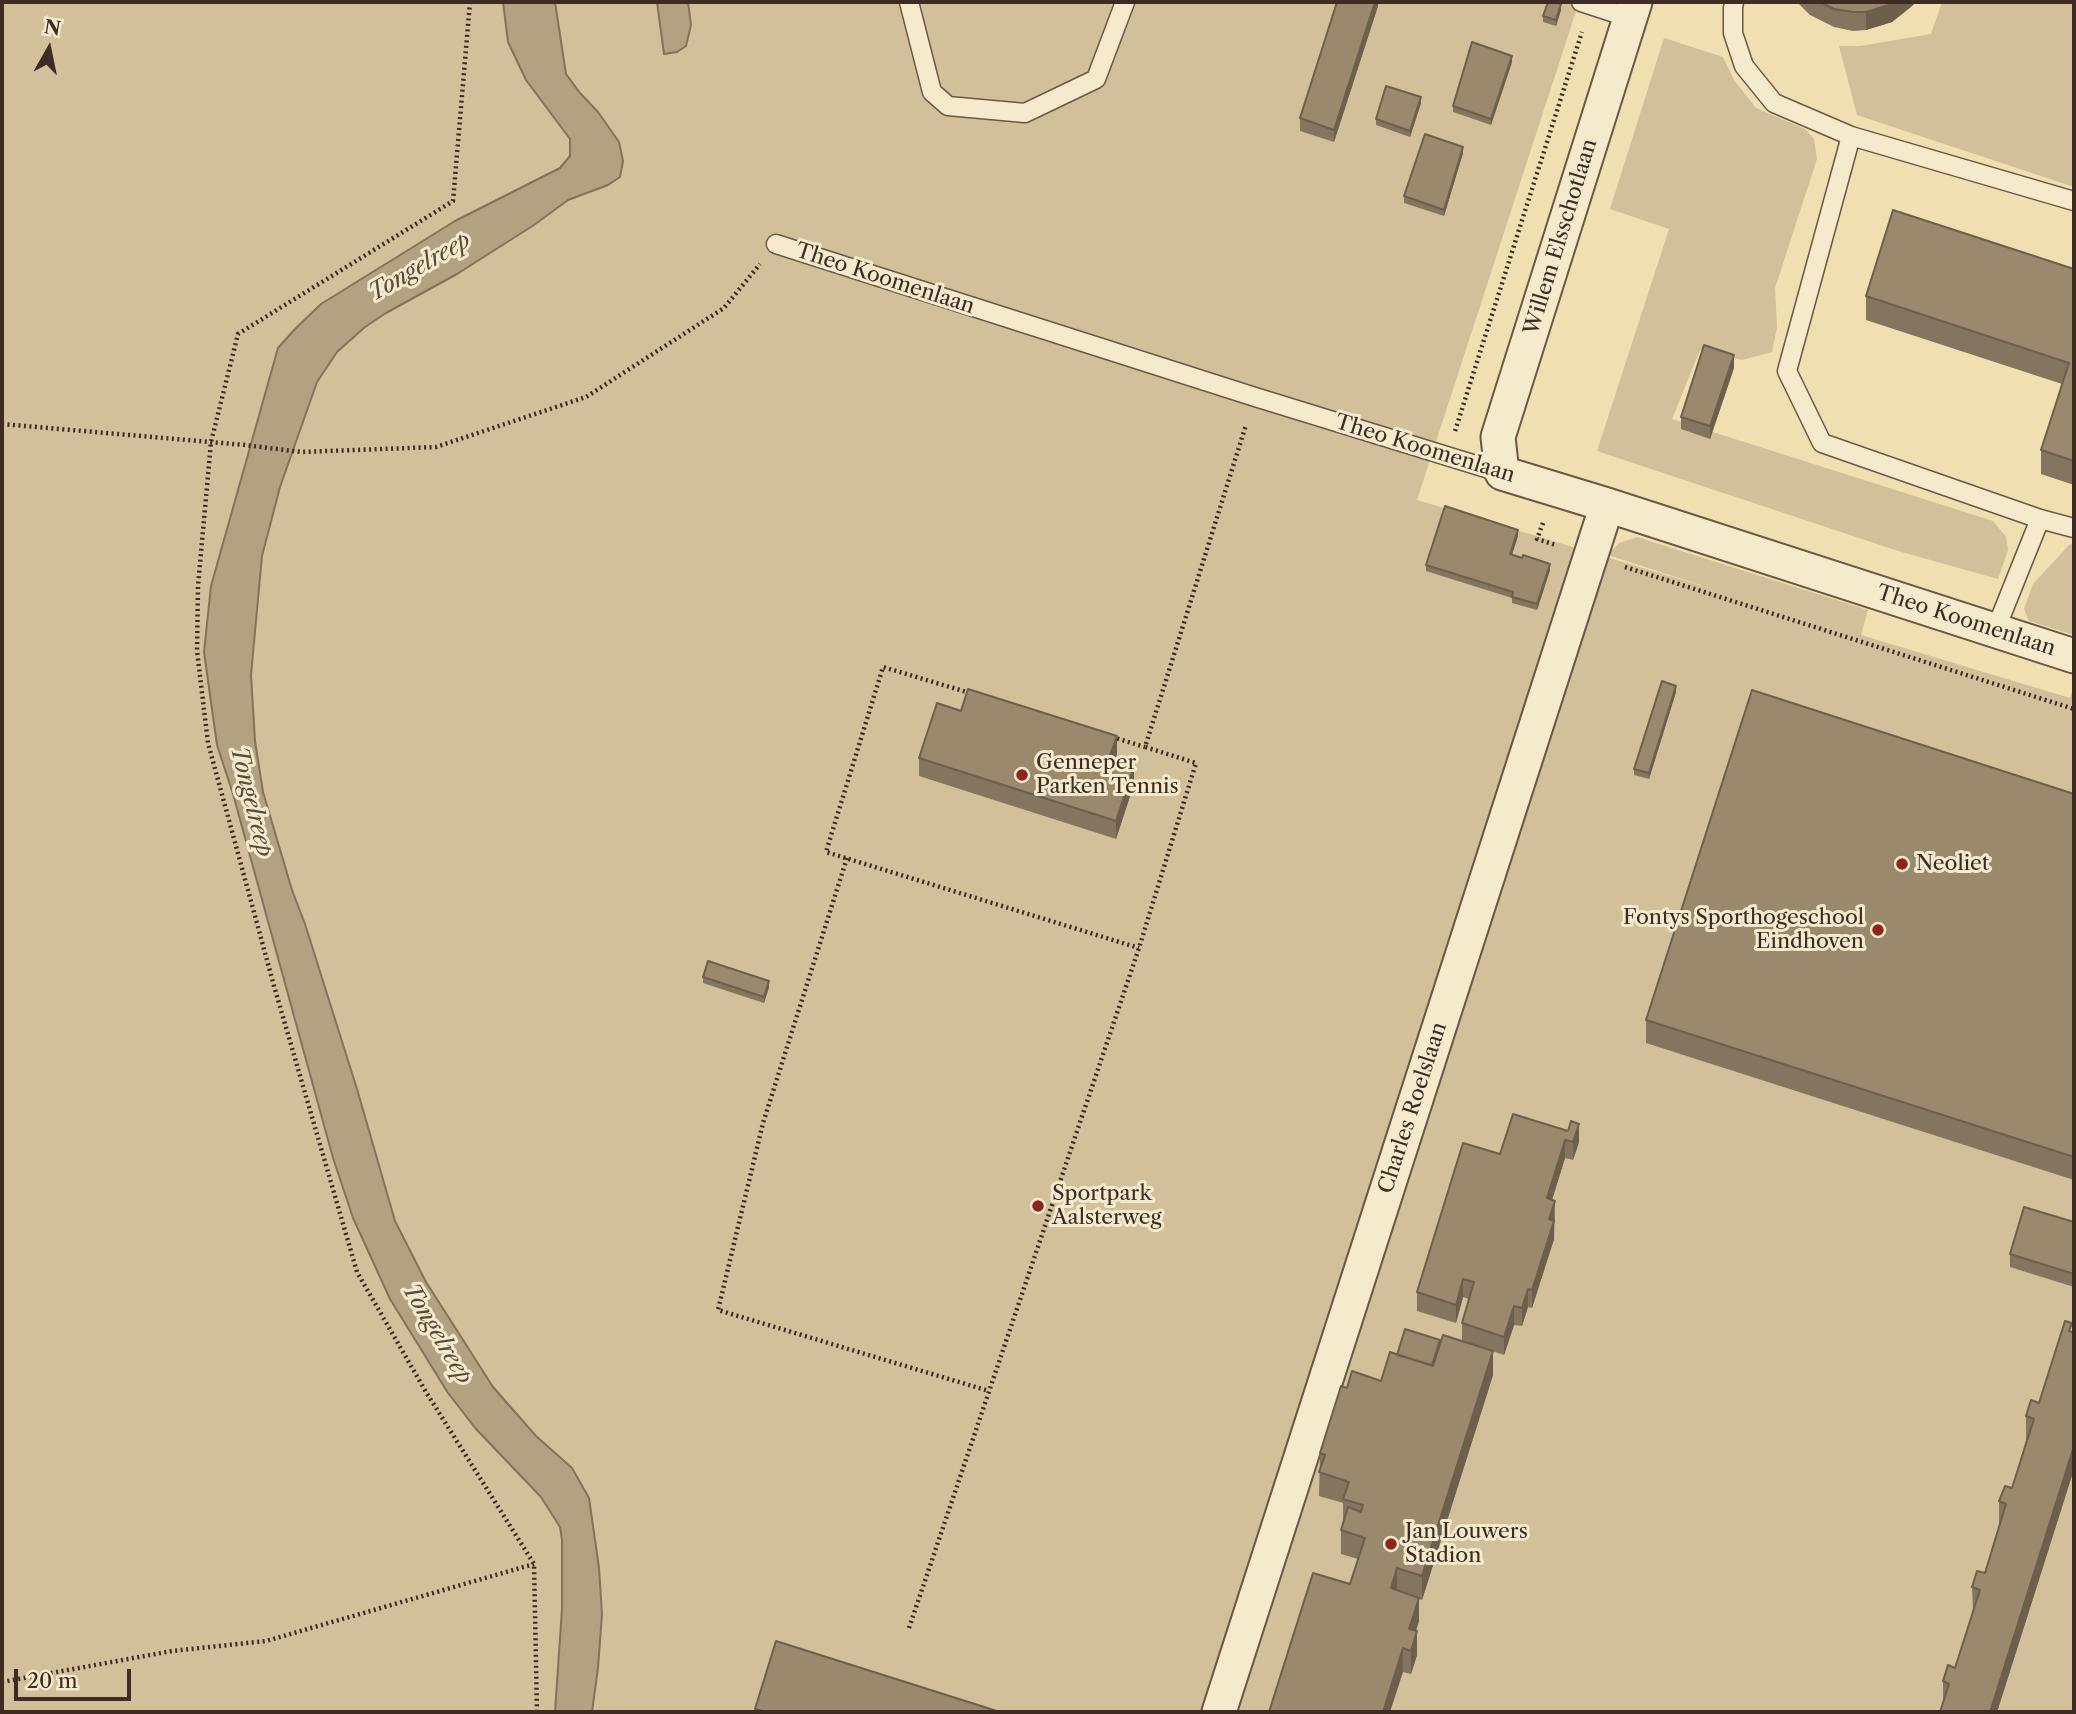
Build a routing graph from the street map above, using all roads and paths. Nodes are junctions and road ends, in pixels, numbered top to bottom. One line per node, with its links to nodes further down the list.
1 (470, 2): 12 (path)
2 (909, 2): 3 (lane)
3 (1125, 2)
4 (1734, 2): 7 (lane)
5 (1586, 3): 6 (lane); 13 (path, Willem Elsschotlaan)
6 (1632, 10): 14 (street, Willem Elsschotlaan)
7 (1851, 136): 8 (lane); 17 (lane)
8 (2074, 201)
9 (776, 244): 10 (lane, Theo Koomenlaan); 12 (path)
10 (1255, 397): 13 (lane, Theo Koomenlaan); 25 (path)
11 (2, 425): 12 (path)
12 (211, 442): 29 (path)
13 (1447, 456): 14 (lane, Theo Koomenlaan)
14 (1502, 473): 15 (street, Theo Koomenlaan)
15 (1607, 505): 19 (street, Charles Roelslaan); 20 (street, Theo Koomenlaan)
16 (1546, 513): 19 (path)
17 (2040, 519): 18 (lane); 20 (lane)
18 (2074, 528)
19 (1590, 556): 23 (path); 33 (street, Charles Roelslaan)
20 (1995, 631): 21 (street, Theo Koomenlaan)
21 (2074, 656)
22 (975, 695): 26 (path)
23 (2074, 709)
24 (1106, 735): 25 (path)
25 (1145, 747): 27 (path)
26 (848, 858): 27 (path); 28 (path)
27 (1139, 948): 28 (path)
28 (989, 1391): 30 (path)
29 (534, 1564): 31 (path); 32 (path)
30 (909, 1628)
31 (2, 1682)
32 (537, 1712)
33 (1219, 1712)

